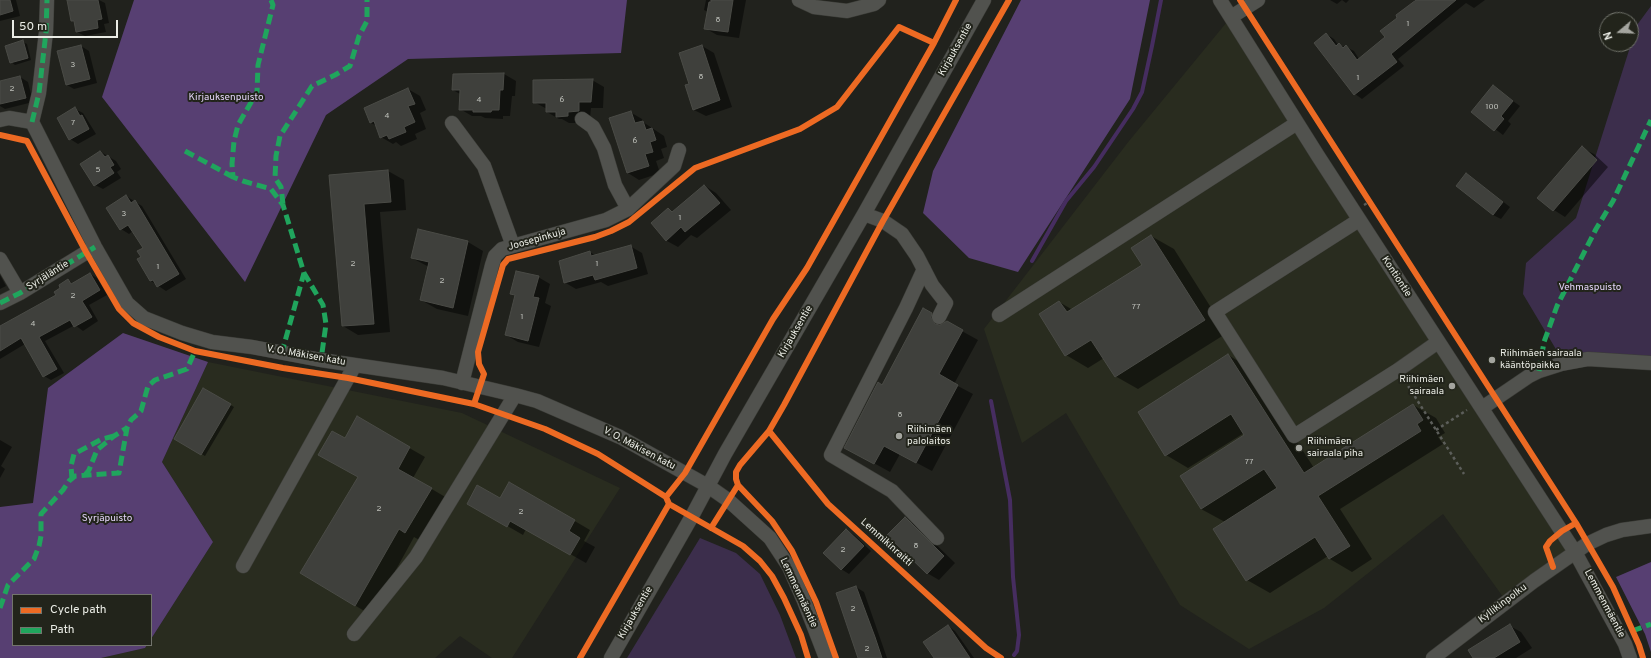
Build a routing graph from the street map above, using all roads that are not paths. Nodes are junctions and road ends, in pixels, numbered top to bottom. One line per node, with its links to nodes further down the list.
1 (47, 0): 10 (street)
2 (799, 0): 3 (street)
3 (879, 0)
4 (1220, 0): 7 (street, Kontiontie)
5 (1258, 0): 7 (street)
6 (983, 2): 15 (street, Kirjauksentie)
7 (1231, 17): 12 (street, Kontiontie)
8 (582, 119): 14 (street)
9 (0, 120): 10 (street)
10 (32, 122): 18 (street, V. O. Mäkisen katu)
11 (452, 123): 17 (street)
12 (1297, 123): 16 (street, Kontiontie); 23 (street)
13 (679, 150): 14 (street, Joosepinkuja)
14 (628, 209): 17 (street, Joosepinkuja)
15 (864, 214): 20 (street); 31 (street, Kirjauksentie)
16 (1359, 220): 25 (street, Kontiontie); 25 (street)
17 (513, 246): 28 (street, Joosepinkuja)
18 (95, 247): 21 (street, Syrjäläntie); 27 (street, V. O. Mäkisen katu)
19 (0, 259): 21 (street)
20 (924, 269): 24 (street); 33 (street)
21 (20, 293): 22 (street, Syrjäläntie)
22 (0, 303)
23 (999, 315)
24 (939, 317)
25 (1438, 342): 30 (street, Kontiontie)
26 (1651, 363): 30 (street)
27 (355, 365): 28 (street, V. O. Mäkisen katu); 35 (street)
28 (462, 383): 29 (street, V. O. Mäkisen katu)
29 (515, 395): 31 (street, V. O. Mäkisen katu); 36 (street)
30 (1475, 409): 34 (street, Kontiontie)
31 (708, 486): 37 (street, Kirjauksentie); 38 (street, Lemmenmäentie)
32 (1651, 526): 34 (street, Kyllikinpolku)
33 (937, 538)
34 (1575, 552): 39 (street, Kyllikinpolku); 40 (street, Lemmenmäentie)
35 (243, 566)
36 (354, 634)
37 (611, 658)
38 (826, 658)
39 (1432, 658)
40 (1630, 658)

